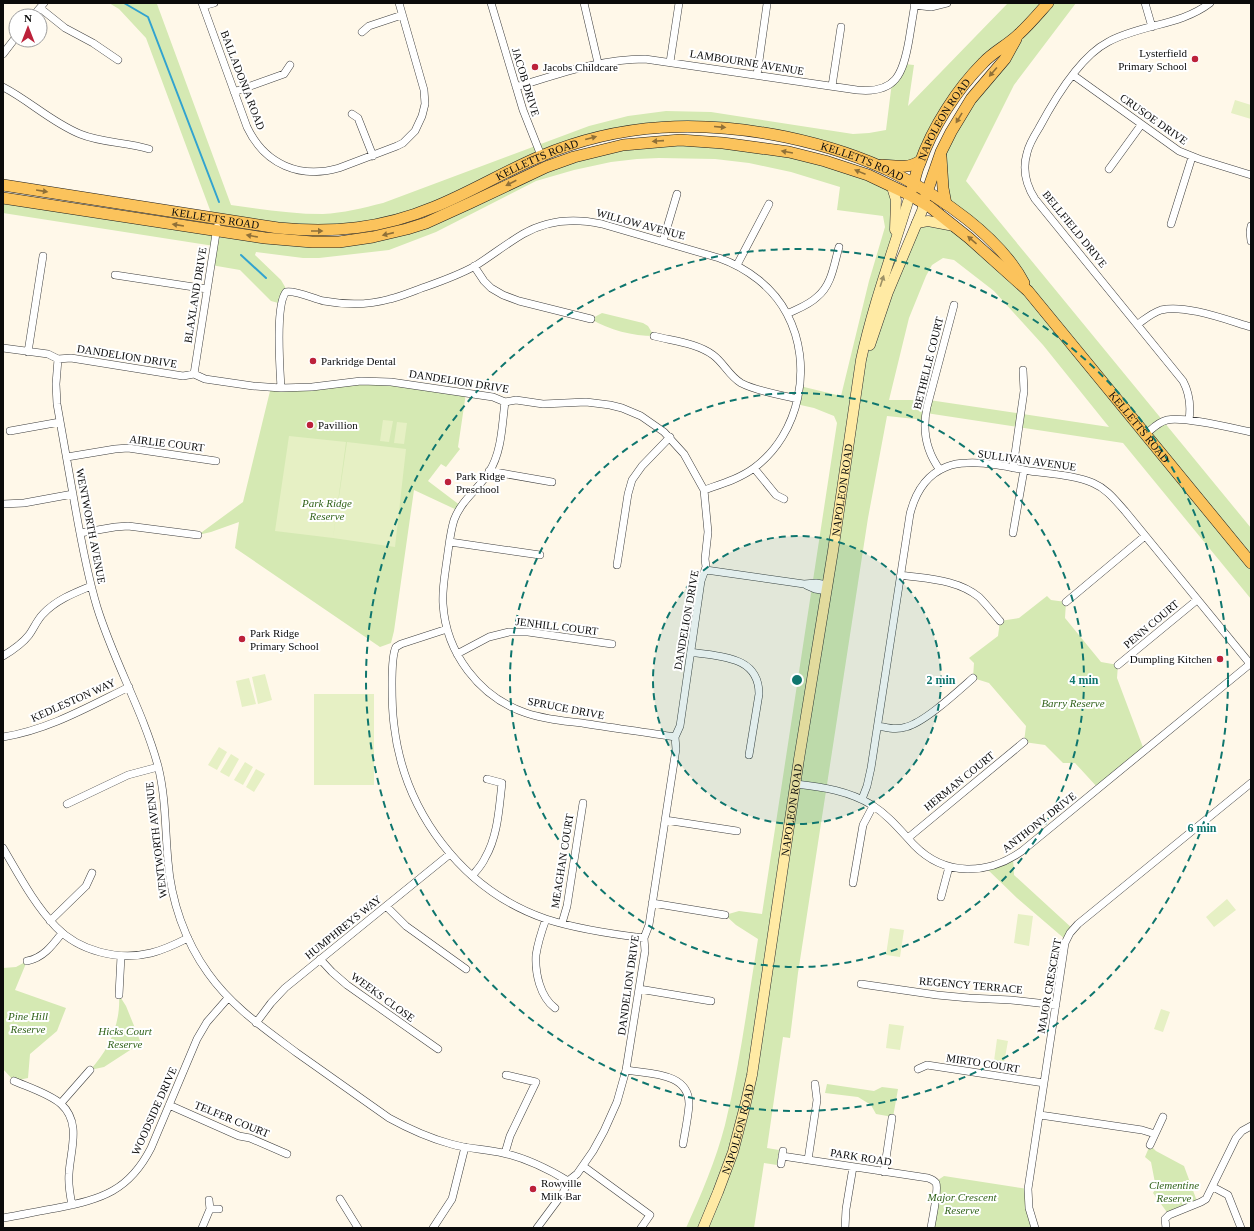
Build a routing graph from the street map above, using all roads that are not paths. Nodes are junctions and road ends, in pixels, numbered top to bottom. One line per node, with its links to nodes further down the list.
1 (214, 3): 13 (street)
2 (399, 3): 14 (street, BALLADONIA ROAD)
3 (491, 3): 27 (street, JACOB DRIVE)
4 (584, 3): 21 (street)
5 (679, 3): 20 (street)
6 (947, 3): 11 (street)
7 (1048, 3): 18 (main road, NAPOLEON ROAD)
8 (1146, 3): 16 (street)
9 (1210, 3): 16 (street, BELLFIELD DRIVE)
10 (767, 4): 23 (street)
11 (914, 4): 25 (street, LAMBOURNE AVENUE)
12 (42, 5): 19 (street)
13 (202, 5): 28 (street, BALLADONIA ROAD)
14 (402, 15): 17 (street); 33 (street, BALLADONIA ROAD)
15 (841, 27): 25 (street)
16 (1152, 27): 24 (street, BELLFIELD DRIVE)
17 (362, 32)
18 (1018, 35): 32 (main road, NAPOLEON ROAD, one-way to 32); 36 (main road, NAPOLEON ROAD)
19 (118, 60)
20 (670, 62): 21 (street, LAMBOURNE AVENUE); 23 (street, LAMBOURNE AVENUE)
21 (598, 63): 27 (street, LAMBOURNE AVENUE)
22 (290, 65): 28 (street)
23 (757, 75): 25 (street, LAMBOURNE AVENUE)
24 (1073, 75): 30 (street, CRUSOE DRIVE); 70 (street, BELLFIELD DRIVE)
25 (832, 86)
26 (3, 87): 31 (street)
27 (516, 87): 34 (street, JACOB DRIVE)
28 (234, 92): 33 (street, BALLADONIA ROAD)
29 (352, 114): 33 (street)
30 (1141, 124): 35 (street, CRUSOE DRIVE); 39 (street)
31 (149, 149)
32 (941, 152): 44 (main road, NAPOLEON ROAD); 50 (main road)
33 (373, 156)
34 (541, 156): 37 (main road, KELLETTS ROAD, one-way to 37); 38 (street, JACOB DRIVE); 51 (main road, KELLETTS ROAD, one-way to 34)
35 (1192, 157): 40 (street, CRUSOE DRIVE); 53 (street)
36 (920, 161): 37 (main road); 41 (main road, NAPOLEON ROAD)
37 (879, 165): 41 (main road, KELLETTS ROAD)
38 (546, 167): 43 (main road, KELLETTS ROAD, one-way to 38); 56 (main road, KELLETTS ROAD, one-way to 56)
39 (1109, 170)
40 (1251, 175)
41 (914, 183): 44 (main road, KELLETTS ROAD); 46 (main road, NAPOLEON ROAD)
42 (3, 185): 51 (main road, KELLETTS ROAD, one-way to 51)
43 (892, 187): 46 (main road, KELLETTS ROAD); 57 (main road)
44 (927, 191): 48 (main road, NAPOLEON ROAD); 50 (main road, KELLETTS ROAD)
45 (677, 194): 59 (street)
46 (910, 195): 48 (main road, KELLETTS ROAD); 57 (main road, NAPOLEON ROAD)
47 (3, 198): 56 (main road, KELLETTS ROAD, one-way to 47)
48 (924, 203): 52 (main road, NAPOLEON ROAD); 54 (main road, KELLETTS ROAD)
49 (769, 204): 62 (street)
50 (946, 204): 66 (main road, KELLETTS ROAD)
51 (218, 219): 56 (street, BLAXLAND DRIVE)
52 (917, 222): 54 (main road); 78 (main road, NAPOLEON ROAD)
53 (1171, 224)
54 (955, 226): 66 (main road, KELLETTS ROAD, one-way to 54)
55 (1251, 226): 58 (street)
56 (216, 231): 65 (street, BLAXLAND DRIVE)
57 (895, 240): 78 (main road, NAPOLEON ROAD, one-way to 57)
58 (1251, 241)
59 (663, 242): 62 (street, WILLOW AVENUE); 63 (street, WILLOW AVENUE)
60 (839, 247): 68 (street)
61 (43, 256): 74 (street)
62 (738, 265): 68 (street, WILLOW AVENUE)
63 (474, 266): 69 (street); 79 (street, WILLOW AVENUE)
64 (115, 275): 65 (street)
65 (207, 289): 77 (street, BLAXLAND DRIVE)
66 (1028, 291): 86 (main road, KELLETTS ROAD)
67 (954, 305): 92 (street, BETHELLE COURT)
68 (787, 314): 80 (street, WILLOW AVENUE)
69 (591, 319)
70 (1138, 324): 71 (street); 82 (street, BELLFIELD DRIVE)
71 (1251, 327)
72 (654, 336): 80 (street)
73 (3, 348): 74 (street, DANDELION DRIVE)
74 (28, 352): 75 (street, DANDELION DRIVE)
75 (58, 359): 77 (street, DANDELION DRIVE); 83 (street, WENTWORTH AVENUE)
76 (1023, 370): 91 (street)
77 (194, 374): 79 (street, DANDELION DRIVE)
78 (858, 386): 111 (main road, NAPOLEON ROAD)
79 (281, 388): 81 (street, DANDELION DRIVE)
80 (797, 399): 90 (street, WILLOW AVENUE)
81 (505, 402): 87 (street, DANDELION DRIVE); 94 (street, SPRUCE DRIVE)
82 (1189, 420): 85 (street); 86 (street)
83 (60, 422): 84 (street); 88 (street, WENTWORTH AVENUE)
84 (10, 431)
85 (1251, 432)
86 (1146, 434): 106 (main road, KELLETTS ROAD)
87 (670, 437): 96 (street, DANDELION DRIVE); 107 (street)
88 (67, 457): 89 (street, AIRLIE COURT); 97 (street, WENTWORTH AVENUE)
89 (216, 461)
90 (754, 468): 96 (street, WILLOW AVENUE); 98 (street)
91 (1013, 468): 92 (street, SULLIVAN AVENUE); 93 (street, SULLIVAN AVENUE)
92 (940, 470): 109 (street, SULLIVAN AVENUE)
93 (1024, 470): 101 (street); 103 (street, SULLIVAN AVENUE)
94 (489, 471): 95 (street); 104 (street, SPRUCE DRIVE)
95 (552, 482)
96 (704, 490): 108 (street, DANDELION DRIVE)
97 (73, 494): 99 (street); 100 (street, WENTWORTH AVENUE)
98 (784, 499)
99 (3, 504)
100 (80, 533): 102 (street); 110 (street, WENTWORTH AVENUE)
101 (1014, 533)
102 (198, 535)
103 (1145, 536): 112 (street, SULLIVAN AVENUE); 113 (street)
104 (450, 542): 105 (street); 115 (street, SPRUCE DRIVE)
105 (540, 555)
106 (1251, 563)
107 (617, 565)
108 (706, 570): 111 (street); 117 (street, DANDELION DRIVE)
109 (901, 575): 114 (street); 124 (street, SULLIVAN AVENUE)
110 (91, 586): 119 (street); 123 (street, WENTWORTH AVENUE)
111 (827, 588): 132 (main road, NAPOLEON ROAD)
112 (1197, 600): 120 (street, SULLIVAN AVENUE); 121 (street, PENN COURT)
113 (1066, 602)
114 (1000, 621)
115 (447, 629): 118 (street, SPRUCE DRIVE); 141 (street)
116 (612, 644): 118 (street, JENHILL COURT)
117 (691, 652): 126 (street, DANDELION DRIVE); 128 (street)
118 (457, 654): 126 (street, SPRUCE DRIVE)
119 (3, 656)
120 (1250, 664): 142 (street, ANTHONY DRIVE)
121 (1118, 665)
122 (973, 678): 124 (street)
123 (129, 687): 125 (street, KEDLESTON WAY); 129 (street, WENTWORTH AVENUE)
124 (878, 726): 133 (street, SULLIVAN AVENUE)
125 (3, 737)
126 (675, 737): 137 (street, DANDELION DRIVE)
127 (1024, 742): 139 (street, HERMAN COURT)
128 (749, 755)
129 (158, 768): 135 (street); 154 (street, WENTWORTH AVENUE)
130 (486, 779): 144 (street)
131 (1251, 783): 165 (street, MAJOR CRESCENT)
132 (796, 784): 133 (street, ANTHONY DRIVE); 206 (main road, NAPOLEON ROAD)
133 (862, 799): 136 (street, ANTHONY DRIVE)
134 (583, 803): 152 (street, MEAGHAN COURT)
135 (67, 804)
136 (873, 806): 139 (street, ANTHONY DRIVE); 145 (street)
137 (665, 820): 138 (street); 147 (street, DANDELION DRIVE)
138 (737, 831)
139 (908, 838): 142 (street, ANTHONY DRIVE)
140 (3, 848): 151 (street)
141 (450, 854): 144 (street); 148 (street, HUMPHREYS WAY)
142 (949, 867): 146 (street)
143 (92, 873): 151 (street)
144 (472, 876): 150 (street)
145 (853, 883)
146 (941, 897)
147 (652, 903): 149 (street); 155 (street, DANDELION DRIVE)
148 (386, 906): 157 (street, HUMPHREYS WAY); 159 (street)
149 (725, 914)
150 (546, 919): 152 (street); 166 (street)
151 (50, 921): 153 (street)
152 (562, 923): 155 (street)
153 (62, 933): 156 (street); 158 (street)
154 (188, 938): 156 (street); 163 (street, WENTWORTH AVENUE)
155 (644, 938): 161 (street, DANDELION DRIVE)
156 (121, 956): 162 (street)
157 (320, 959): 167 (street, HUMPHREYS WAY); 168 (street, WEEKS CLOSE)
158 (27, 962)
159 (466, 969)
160 (860, 984): 165 (street, REGENCY TERRACE)
161 (639, 989): 164 (street); 171 (street, DANDELION DRIVE)
162 (119, 995)
163 (228, 998): 167 (street, WENTWORTH AVENUE); 177 (street, WOODSIDE DRIVE)
164 (711, 1001)
165 (1056, 1005): 174 (street, MAJOR CRESCENT)
166 (555, 1008)
167 (256, 1023): 185 (street, WENTWORTH AVENUE)
168 (438, 1049)
169 (918, 1069): 174 (street, MIRTO COURT)
170 (90, 1070): 176 (street)
171 (626, 1070): 183 (street); 190 (street, DANDELION DRIVE)
172 (506, 1075): 186 (street)
173 (14, 1081): 176 (street)
174 (1044, 1083): 178 (street, MAJOR CRESCENT)
175 (815, 1084): 188 (street)
176 (61, 1103): 197 (street)
177 (169, 1105): 187 (street, TELFER COURT); 197 (street, WOODSIDE DRIVE)
178 (1040, 1115): 182 (street); 209 (street, MAJOR CRESCENT)
179 (1163, 1117): 182 (street)
180 (892, 1118): 192 (street)
181 (1251, 1126): 194 (street)
182 (1155, 1134): 184 (street)
183 (683, 1144)
184 (1150, 1145)
185 (465, 1147): 186 (street, WENTWORTH AVENUE); 203 (street)
186 (505, 1153): 193 (street, WENTWORTH AVENUE)
187 (287, 1154)
188 (808, 1160): 189 (street, PARK ROAD); 191 (street, PARK ROAD)
189 (781, 1164)
190 (582, 1166): 193 (street, DANDELION DRIVE); 205 (street)
191 (853, 1167): 192 (street, PARK ROAD); 207 (street)
192 (884, 1172): 208 (street, PARK ROAD)
193 (568, 1181): 204 (street, DANDELION DRIVE)
194 (1213, 1187): 210 (street); 211 (street)
195 (340, 1199): 202 (street)
196 (208, 1200): 199 (street)
197 (72, 1205): 200 (street, WOODSIDE DRIVE)
198 (219, 1209): 199 (street)
199 (210, 1210): 201 (street)
200 (3, 1218)
201 (202, 1228)
202 (358, 1228)
203 (433, 1228)
204 (538, 1228)
205 (641, 1228)
206 (703, 1228)
207 (845, 1228)
208 (931, 1228)
209 (1035, 1228)
210 (1166, 1228)
211 (1241, 1228)

